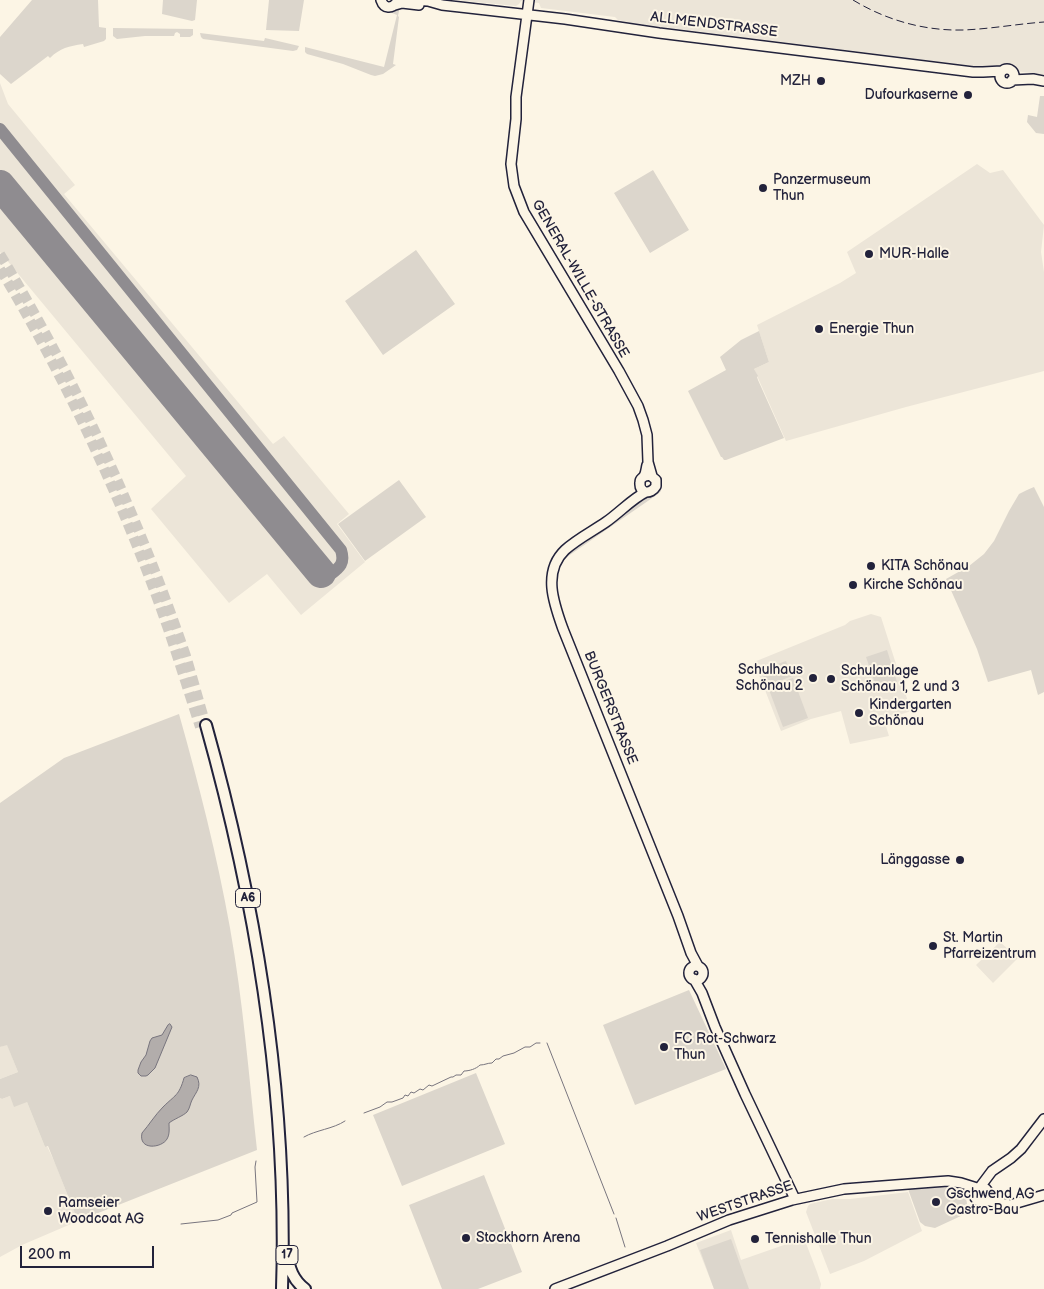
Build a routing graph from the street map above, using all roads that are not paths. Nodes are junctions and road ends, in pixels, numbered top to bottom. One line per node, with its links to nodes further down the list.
1 (379, 1): 4 (main road, ALLMENDSTRASSE)
2 (529, 1): 5 (main road, GENERAL-WILLE-STRASSE)
3 (416, 2): 4 (main road, ALLMENDSTRASSE); 5 (main road, ALLMENDSTRASSE)
4 (398, 3)
5 (528, 15): 6 (main road, ALLMENDSTRASSE); 7 (main road, GENERAL-WILLE-STRASSE)
6 (1044, 81)
7 (648, 476): 8 (main road); 8 (main road)
8 (643, 489): 13 (main road, BURGERSTRASSE)
9 (1044, 1119): 10 (main road)
10 (977, 1190): 12 (main road); 12 (main road); 13 (main road, WESTSTRASSE)
11 (1044, 1195): 12 (main road)
12 (987, 1196)
13 (795, 1199): 18 (main road, WESTSTRASSE)
14 (282, 1216): 15 (highway, A6); 16 (highway, A6); 17 (highway, 17)
15 (275, 1289)
16 (282, 1289)
17 (306, 1289)
18 (555, 1289)

